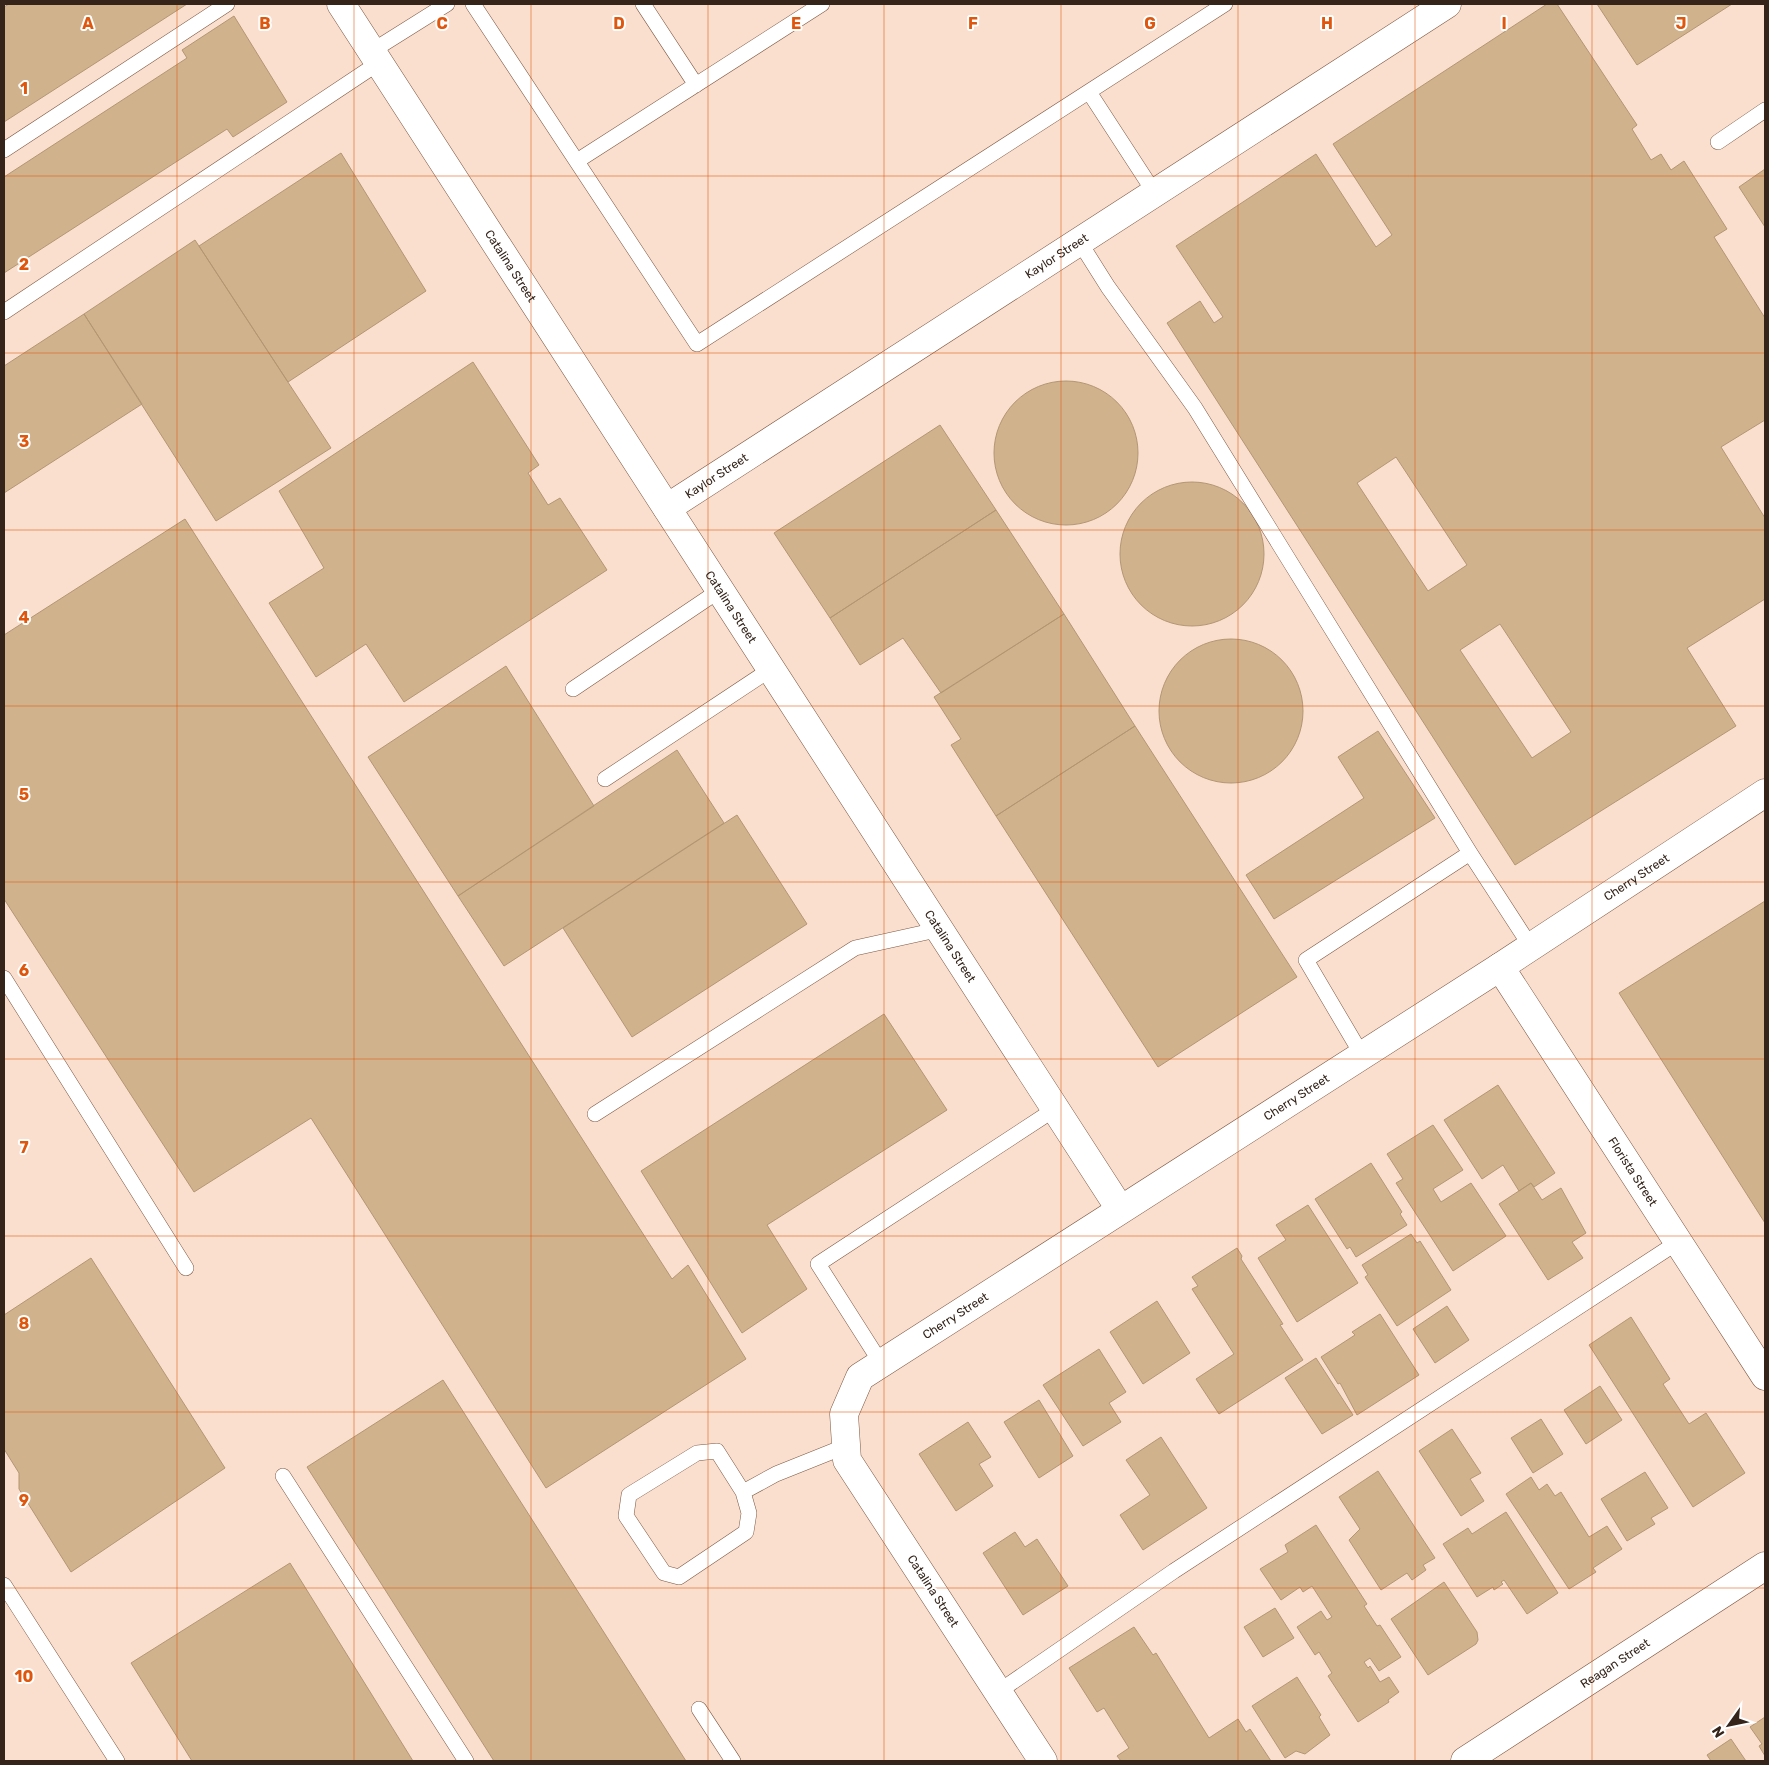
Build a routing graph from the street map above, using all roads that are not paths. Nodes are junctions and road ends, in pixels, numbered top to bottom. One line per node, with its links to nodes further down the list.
1 (227, 4): 14 (lane)
2 (341, 4): 9 (street, Catalina Street)
3 (447, 4): 9 (lane)
4 (473, 4): 15 (lane)
5 (643, 4): 10 (lane)
6 (822, 4): 10 (lane)
7 (1225, 4): 11 (lane)
8 (1447, 4): 16 (street, Kaylor Street)
9 (376, 57): 18 (lane); 19 (street, Catalina Street)
10 (696, 84): 15 (lane)
11 (1088, 92): 15 (lane); 16 (lane)
12 (1765, 110): 13 (lane)
13 (1718, 142)
14 (4, 150)
15 (576, 161)
16 (1154, 192): 17 (street, Kaylor Street)
17 (1079, 241): 19 (street, Kaylor Street); 25 (lane)
18 (4, 312)
19 (667, 508): 20 (street, Catalina Street)
20 (720, 590): 21 (street, Catalina Street); 22 (lane)
21 (771, 670): 23 (lane); 26 (street, Catalina Street)
22 (573, 689)
23 (605, 778)
24 (1765, 793): 27 (street, Cherry Street)
25 (1470, 853): 27 (lane); 30 (lane)
26 (941, 929): 31 (street, Catalina Street); 32 (lane)
27 (1530, 947): 28 (street, Cherry Street)
28 (1500, 967): 30 (street, Cherry Street); 34 (street, Florista Street)
29 (4, 978): 35 (lane)
30 (1362, 1055): 33 (street, Cherry Street)
31 (1055, 1108): 33 (street, Catalina Street); 36 (lane)
32 (595, 1114)
33 (1120, 1209): 36 (street, Cherry Street)
34 (1678, 1242): 37 (street, Florista Street); 44 (lane)
35 (186, 1268)
36 (881, 1363): 38 (street, Cherry Street)
37 (1765, 1376)
38 (844, 1414): 39 (street, Catalina Street)
39 (846, 1446): 41 (lane); 44 (street, Catalina Street)
40 (283, 1476): 47 (lane)
41 (743, 1492): 41 (lane)
42 (1765, 1566): 50 (street, Reagan Street)
43 (4, 1585): 46 (lane)
44 (998, 1692): 49 (street, Catalina Street)
45 (699, 1709): 48 (lane)
46 (117, 1761)
47 (466, 1761)
48 (733, 1761)
49 (1043, 1761)
50 (1465, 1761)

